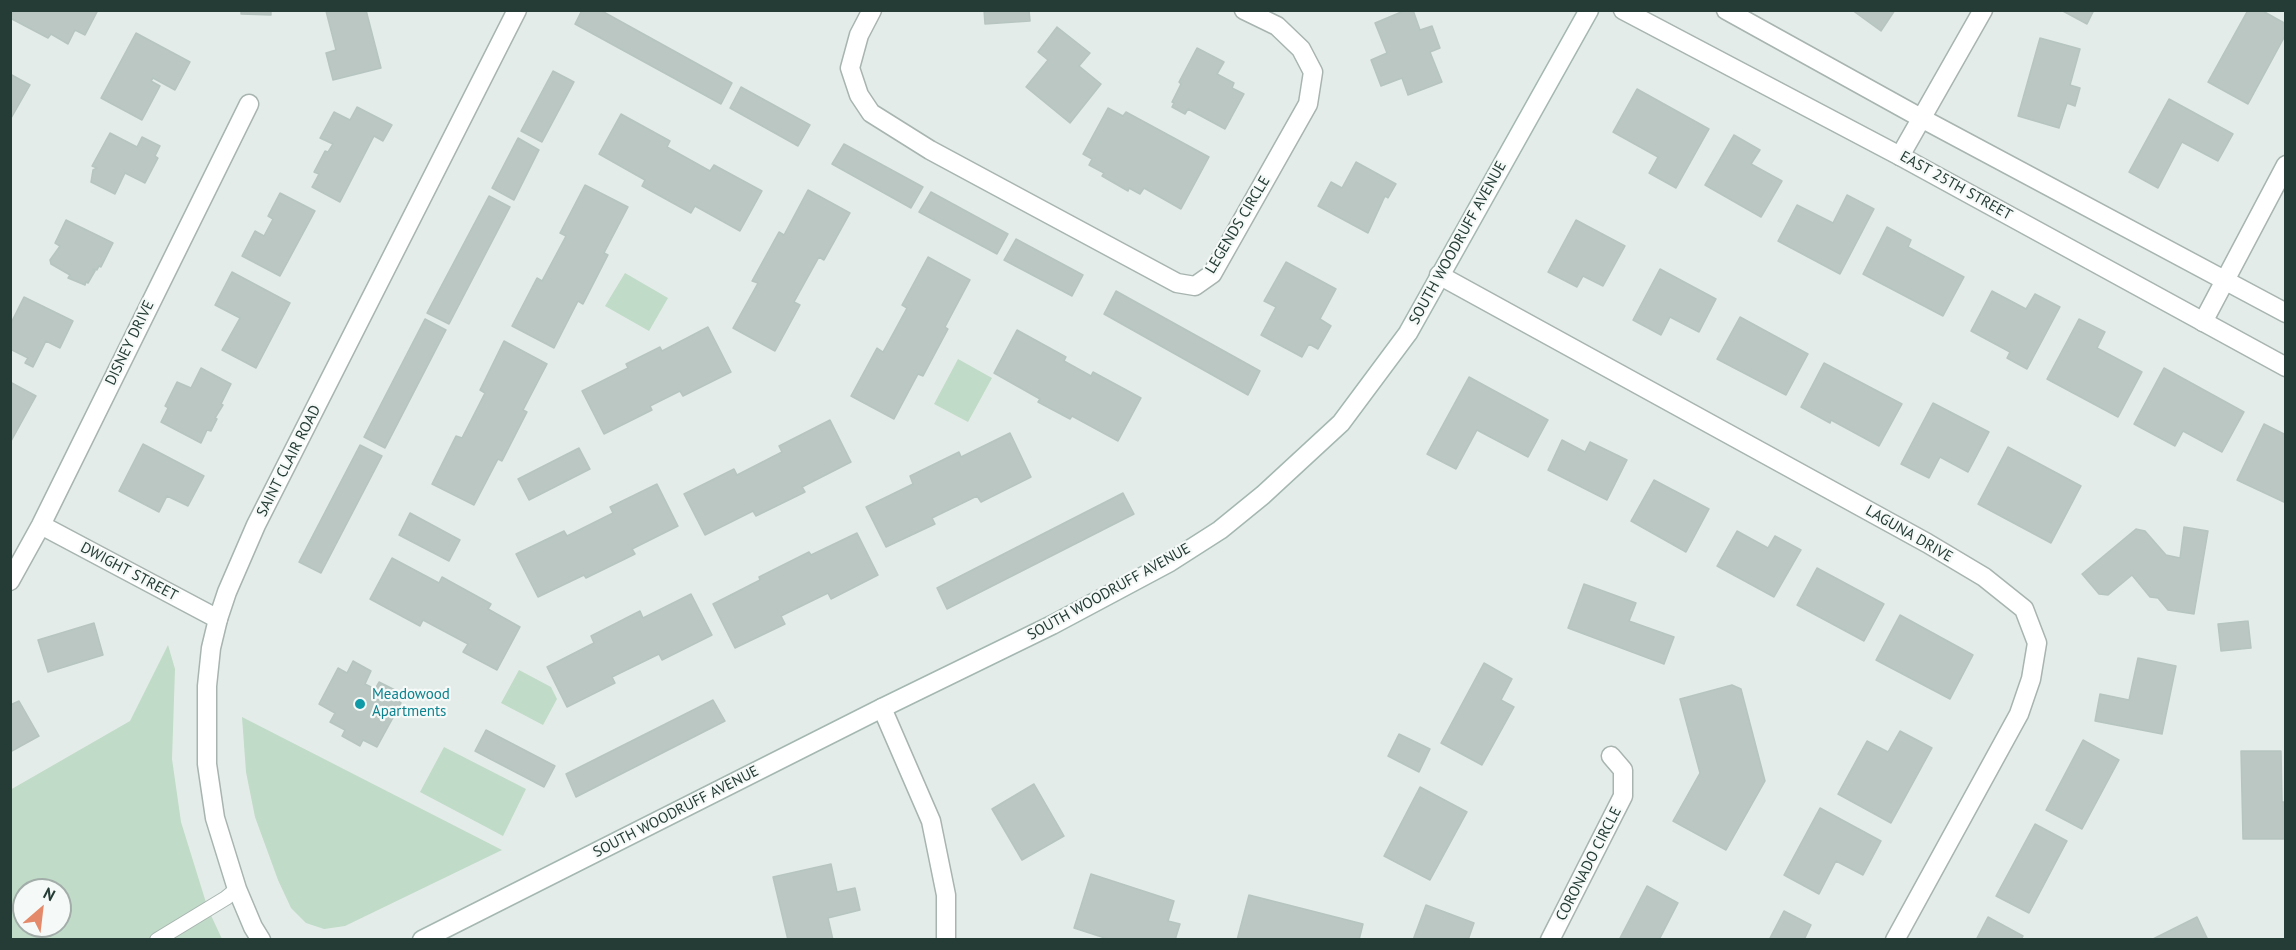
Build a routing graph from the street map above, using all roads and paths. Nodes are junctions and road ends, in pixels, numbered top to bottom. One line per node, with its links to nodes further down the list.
1 (517, 10): 19 (street, SAINT CLAIR ROAD)
2 (872, 10): 3 (street, LEGENDS CIRCLE)
3 (1244, 10)
4 (1588, 10): 12 (street, SOUTH WOODRUFF AVENUE)
5 (1623, 10): 10 (street, EAST 25TH STREET)
6 (1726, 10): 9 (street)
7 (1983, 10): 9 (street)
8 (249, 104): 17 (street, DISNEY DRIVE)
9 (1921, 118): 10 (street); 13 (street)
10 (1900, 156): 15 (street, EAST 25TH STREET)
11 (2286, 165): 13 (street)
12 (1439, 275): 20 (street, SOUTH WOODRUFF AVENUE); 28 (street, LAGUNA DRIVE)
13 (2224, 282): 14 (street); 15 (street)
14 (2286, 313)
15 (2203, 322): 16 (street, EAST 25TH STREET)
16 (2286, 367)
17 (41, 525): 18 (street, DISNEY DRIVE); 19 (street, DWIGHT STREET)
18 (10, 581)
19 (218, 619): 22 (street, SAINT CLAIR ROAD)
20 (882, 708): 25 (street, SOUTH WOODRUFF AVENUE); 26 (street)
21 (1611, 756): 27 (street, CORONADO CIRCLE)
22 (237, 889): 23 (lane); 24 (street, SAINT CLAIR ROAD)
23 (158, 939)
24 (261, 939)
25 (422, 939)
26 (946, 939)
27 (1550, 939)
28 (1894, 939)

